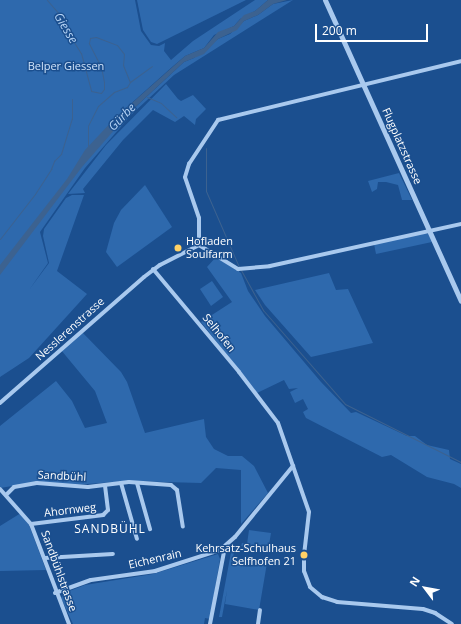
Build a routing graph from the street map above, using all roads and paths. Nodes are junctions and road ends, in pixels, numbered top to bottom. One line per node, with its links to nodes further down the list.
1 (325, 0): 3 (street, Flugplatzstrasse)
2 (461, 60): 3 (street)
3 (363, 85): 5 (street, Flugplatzstrasse); 6 (street)
4 (461, 224): 5 (street)
5 (430, 231): 6 (street); 8 (street, Flugplatzstrasse)
6 (199, 245): 7 (street)
7 (153, 269): 9 (street, Nesslerenstrasse); 10 (street, Selhofen)
8 (461, 301)
9 (0, 403)
10 (293, 466): 20 (street); 28 (street, Selhofen)
11 (121, 483): 12 (street, Sandbühl); 13 (street, Sandbühl); 19 (street)
12 (137, 483): 17 (street, Sandbühl); 18 (street)
13 (105, 486): 15 (street, Sandbühl); 16 (street, Ahornweg)
14 (0, 489): 15 (street, Sandbühlstrasse)
15 (6, 495): 16 (street, Sandbühlstrasse)
16 (31, 524): 22 (street, Sandbühlstrasse)
17 (183, 527)
18 (150, 529)
19 (137, 539)
20 (225, 547): 23 (street, Eichenrain); 26 (street)
21 (113, 554): 22 (street)
22 (45, 558): 23 (street, Sandbühlstrasse)
23 (55, 593): 25 (street, Sandbühlstrasse)
24 (260, 610): 27 (street)
25 (69, 624)
26 (210, 624)
27 (258, 624)
28 (452, 624)

